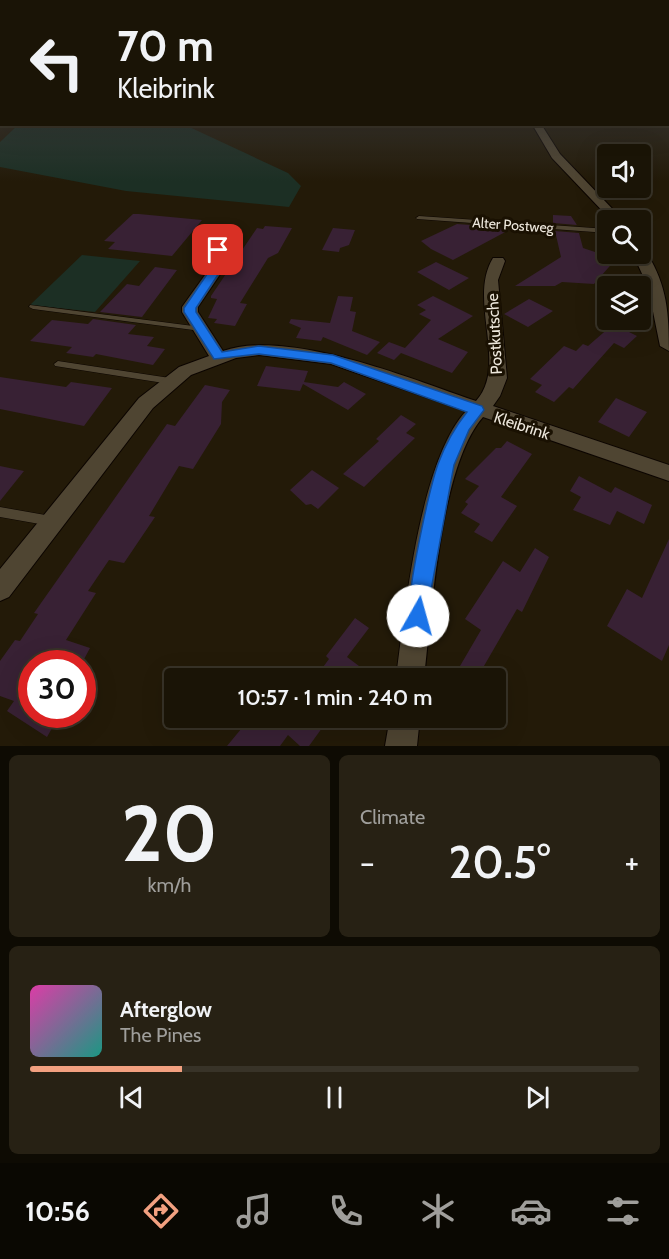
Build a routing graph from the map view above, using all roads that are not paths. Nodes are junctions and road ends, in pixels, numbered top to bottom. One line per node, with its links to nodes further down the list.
1 (537, 126): 2 (street)
2 (607, 210)
3 (419, 218): 4 (lane, Alter Postweg)
4 (597, 230)
5 (218, 250): 9 (street)
6 (498, 261): 14 (street, Postkutsche)
7 (647, 264): 10 (street)
8 (33, 307): 9 (lane)
9 (201, 329): 11 (street)
10 (669, 346)
11 (218, 356): 13 (street, Kleibrink); 14 (street, Kleibrink)
12 (58, 364): 13 (lane)
13 (170, 381): 17 (street, Kleibrink)
14 (477, 410): 15 (street, Kleibrink); 19 (street, Postkutsche)
15 (669, 473)
16 (0, 512): 17 (lane)
17 (54, 522): 18 (street, Kleibrink)
18 (0, 589)
19 (411, 668)
20 (403, 728): 21 (street)
21 (401, 746)

